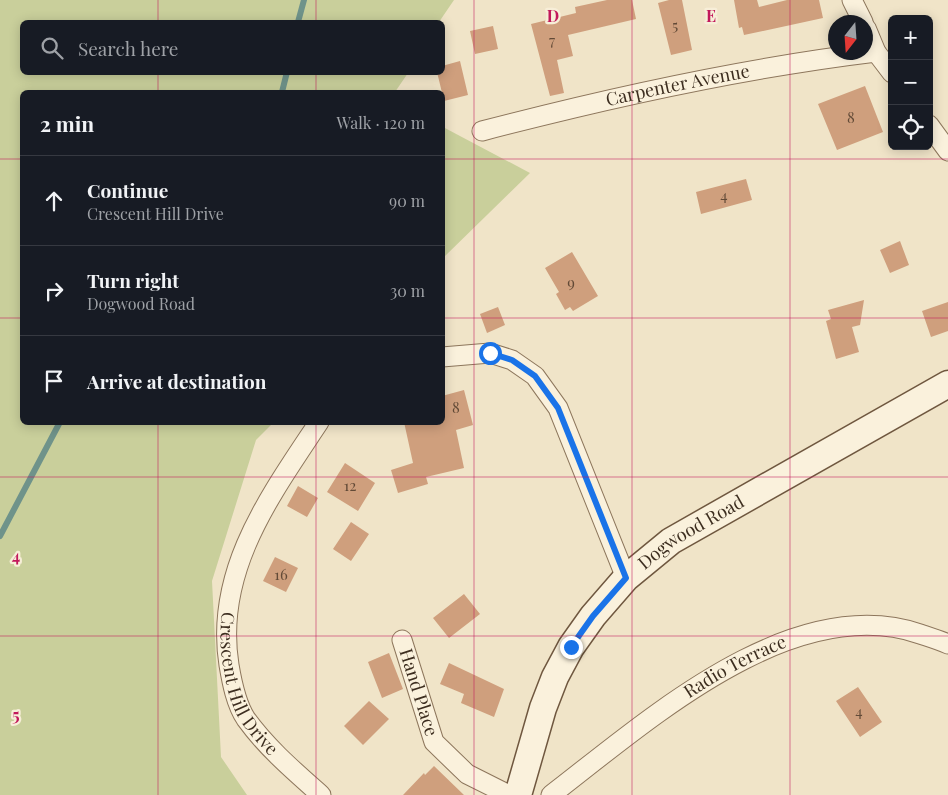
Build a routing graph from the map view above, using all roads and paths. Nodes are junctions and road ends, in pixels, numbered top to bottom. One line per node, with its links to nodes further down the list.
1 (852, 0): 2 (street)
2 (860, 15)
3 (873, 45): 4 (street)
4 (876, 52): 5 (street); 7 (street, Carpenter Avenue)
5 (888, 68)
6 (933, 130): 8 (street)
7 (482, 131)
8 (948, 151)
9 (445, 357): 12 (street)
10 (948, 384): 12 (street, Dogwood Road)
11 (317, 425): 15 (street, Crescent Hill Drive)
12 (626, 578): 17 (street, Dogwood Road)
13 (402, 640): 16 (street, Hand Place)
14 (948, 644): 18 (street, Radio Terrace)
15 (321, 795)
16 (509, 795)
17 (518, 795)
18 (551, 795)

